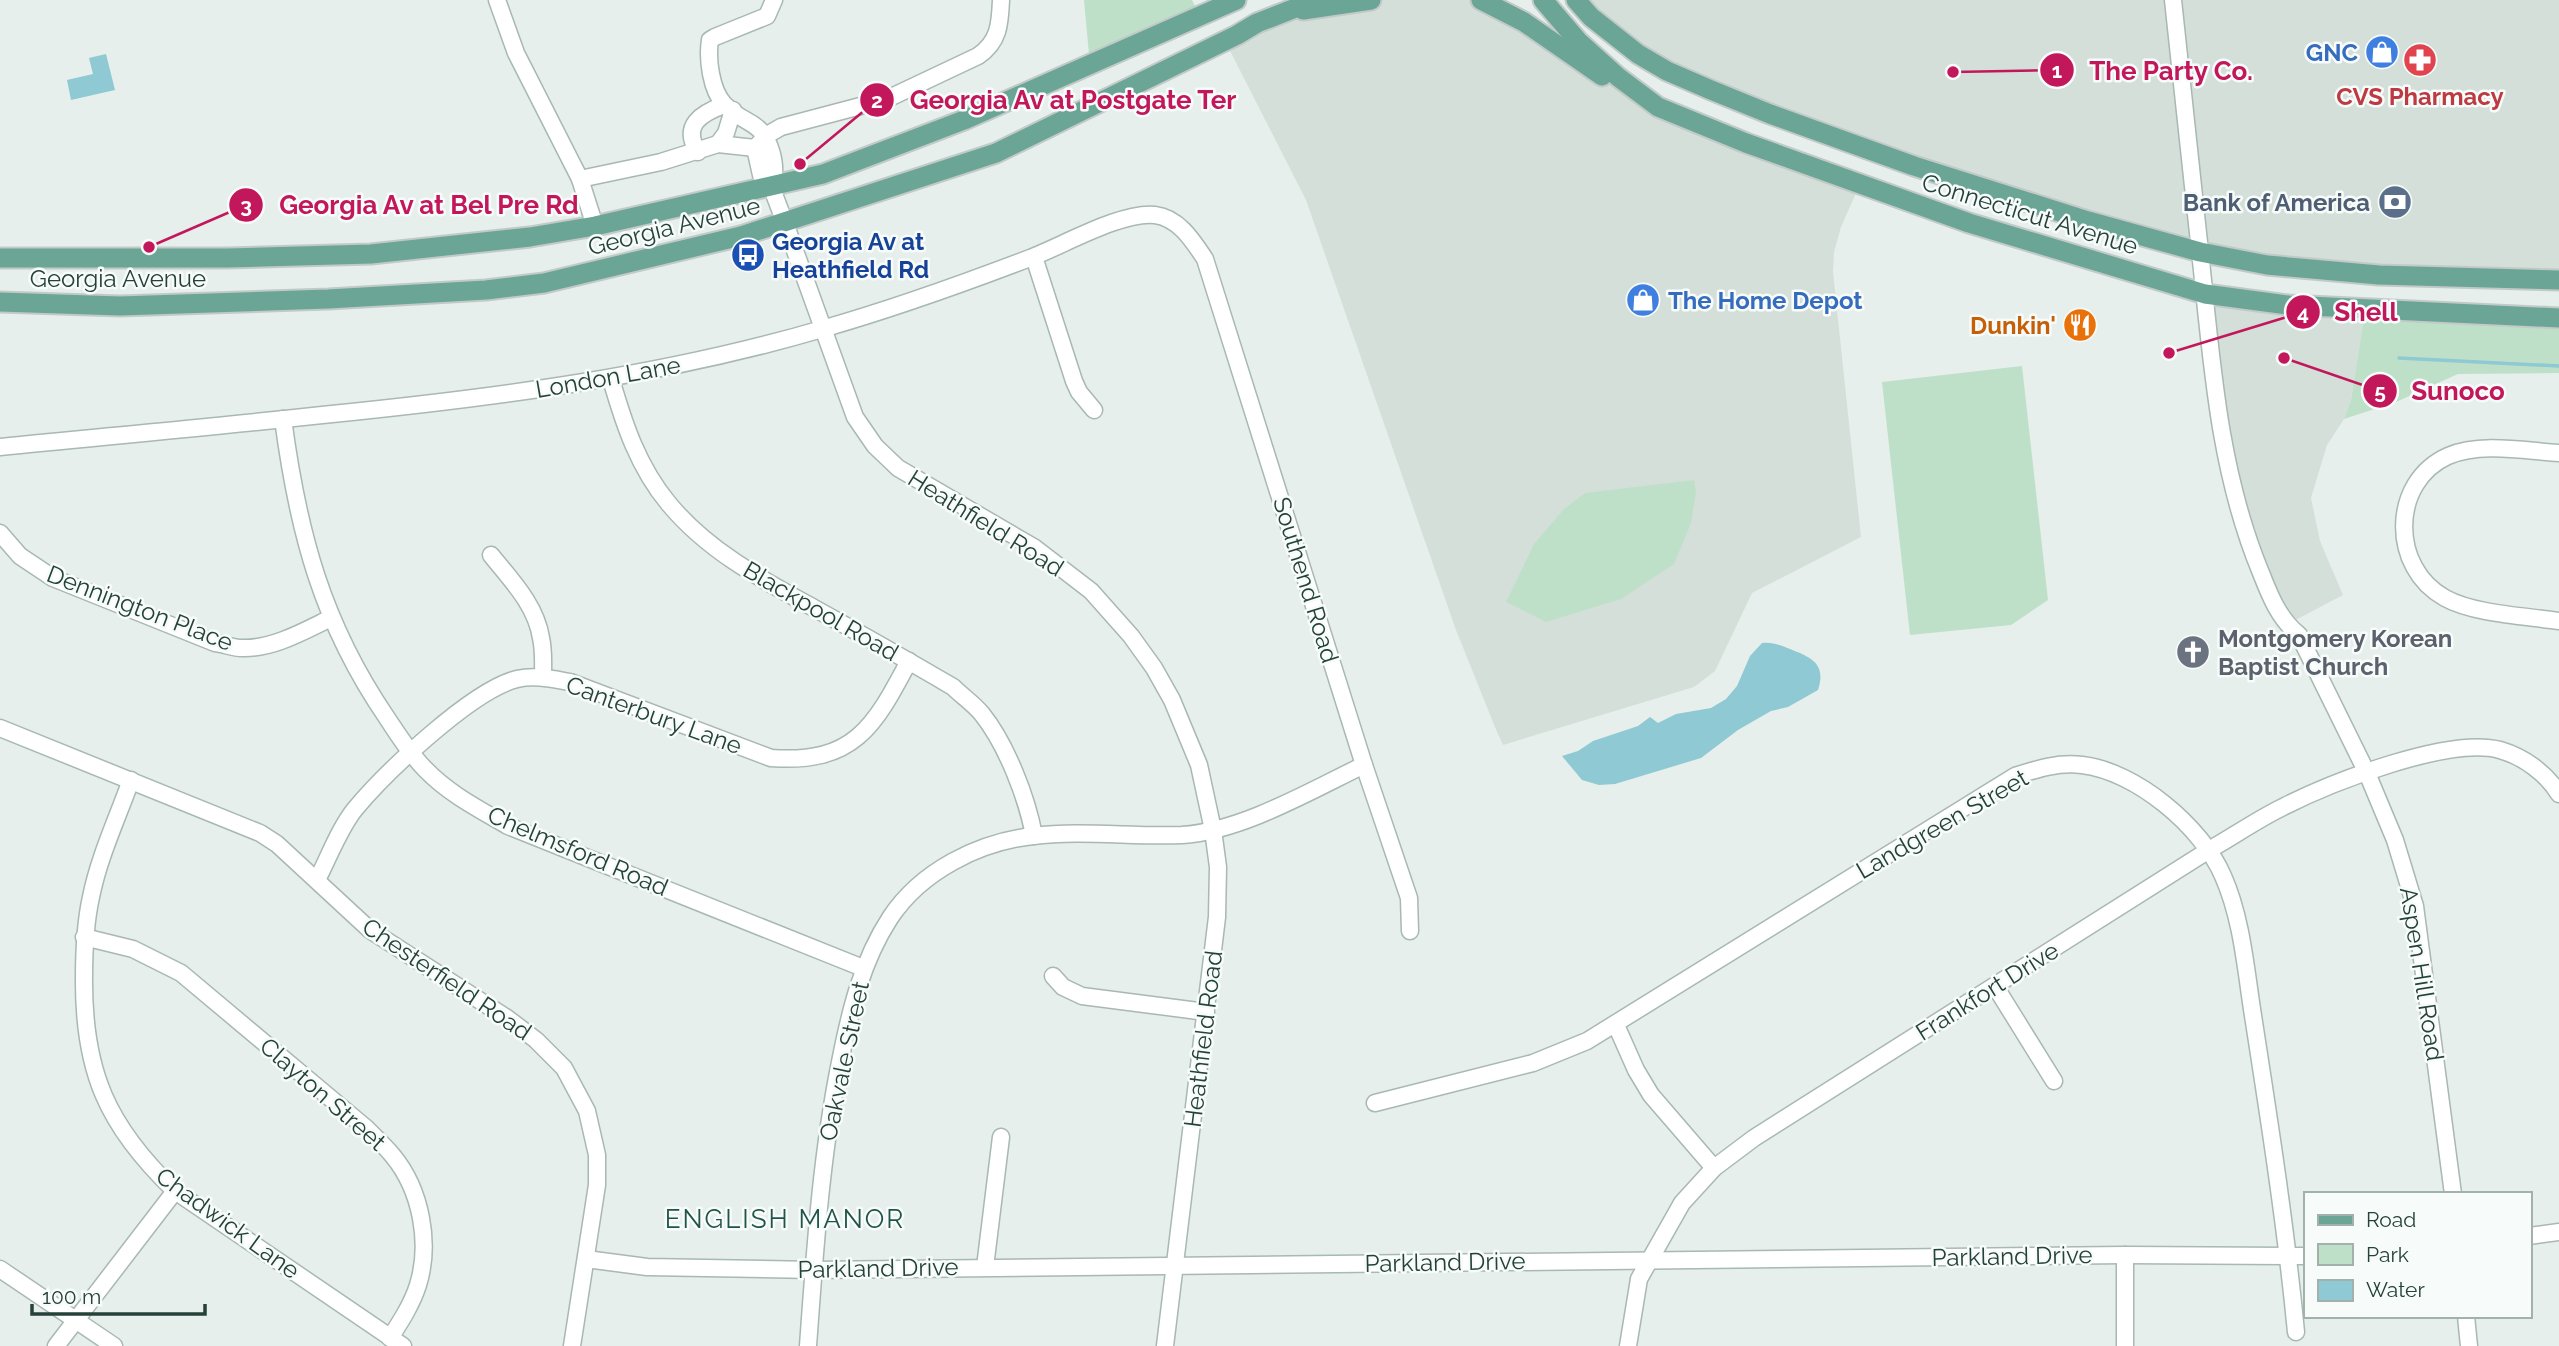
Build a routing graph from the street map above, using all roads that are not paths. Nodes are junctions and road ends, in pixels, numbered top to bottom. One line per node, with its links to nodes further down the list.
1 (497, 0): 18 (street)
2 (774, 0): 12 (street)
3 (1001, 0): 14 (street)
4 (1236, 0): 19 (main road, Georgia Avenue)
5 (1316, 0): 11 (main road, Georgia Avenue)
6 (1371, 0): 11 (main road)
7 (1481, 0): 13 (main road)
8 (1543, 0): 13 (main road, Connecticut Avenue)
9 (1576, 0): 23 (main road, Connecticut Avenue)
10 (2173, 0): 23 (street, Aspen Hill Road)
11 (1281, 13): 20 (main road, Georgia Avenue)
12 (729, 107): 14 (street); 15 (street); 17 (street)
13 (1658, 107): 27 (main road, Connecticut Avenue)
14 (767, 135): 16 (street); 19 (street)
15 (718, 144): 16 (street); 17 (street)
16 (755, 148): 19 (street, Heathfield Road)
17 (698, 152): 18 (street)
18 (580, 179): 21 (street)
19 (771, 186): 20 (street, Heathfield Road); 21 (main road, Georgia Avenue)
20 (785, 223): 28 (main road, Georgia Avenue); 30 (street, Heathfield Road)
21 (595, 226): 25 (main road, Georgia Avenue)
22 (1189, 235): 24 (street, London Lane); 44 (street, Southend Road)
23 (2200, 252): 26 (main road, Connecticut Avenue); 27 (street, Aspen Hill Road)
24 (1034, 257): 30 (street, London Lane); 32 (street)
25 (0, 258)
26 (2559, 280)
27 (2205, 294): 29 (main road, Connecticut Avenue); 45 (street, Aspen Hill Road)
28 (0, 302)
29 (2559, 318)
30 (822, 329): 31 (street, London Lane); 48 (street, Heathfield Road)
31 (611, 379): 33 (street, London Lane); 40 (street, Blackpool Road)
32 (1094, 410)
33 (283, 419): 34 (street, London Lane); 38 (street, Chelmsford Road)
34 (0, 447)
35 (2559, 453): 39 (street)
36 (0, 533): 38 (street, Dennington Place)
37 (491, 555): 41 (street)
38 (331, 618): 43 (street, Chelmsford Road)
39 (2559, 621)
40 (909, 661): 41 (street, Canterbury Lane); 49 (street, Blackpool Road)
41 (543, 677): 43 (street, Canterbury Lane)
42 (0, 728): 46 (street, Chesterfield Road)
43 (410, 752): 51 (street, Canterbury Lane); 54 (street, Chelmsford Road)
44 (1364, 765): 48 (street, Oakvale Street); 52 (street, Southend Road)
45 (2367, 773): 47 (street, Frankfort Drive); 50 (street, Frankfort Drive); 64 (street, Aspen Hill Road)
46 (131, 780): 51 (street, Chesterfield Road); 53 (street, Chadwick Lane)
47 (2559, 794)
48 (1213, 830): 49 (street, Oakvale Street); 57 (street, Heathfield Road)
49 (1034, 836): 54 (street, Oakvale Street)
50 (2209, 850): 56 (street, Frankfort Drive); 58 (street, Landgreen Street); 68 (street, Landgreen Street)
51 (317, 880): 69 (street, Chesterfield Road)
52 (1410, 930)
53 (84, 937): 63 (street, Chadwick Lane); 78 (street, Clayton Street)
54 (863, 968): 74 (street, Oakvale Street)
55 (1053, 976): 57 (street)
56 (1995, 986): 59 (street); 62 (street, Frankfort Drive)
57 (1206, 1012): 71 (street, Heathfield Road)
58 (1616, 1025): 60 (street, Landgreen Street); 62 (street)
59 (2054, 1081)
60 (1375, 1103)
61 (1001, 1137): 72 (street)
62 (1714, 1168): 70 (street, Frankfort Drive)
63 (175, 1191): 76 (street); 78 (street, Chadwick Lane)
64 (2453, 1192)
65 (2559, 1232): 66 (street)
66 (2531, 1236)
67 (2125, 1255): 68 (street, Parkland Drive); 70 (street, Parkland Drive); 85 (street)
68 (2297, 1256): 77 (street, Landgreen Street)
69 (586, 1259): 74 (street, Parkland Drive); 81 (street, Chesterfield Road)
70 (1648, 1261): 71 (street, Parkland Drive); 84 (street, Frankfort Drive)
71 (1175, 1265): 72 (street, Parkland Drive); 83 (street, Heathfield Road)
72 (985, 1267): 74 (street, Parkland Drive)
73 (0, 1269): 76 (street)
74 (814, 1270): 82 (street, Oakvale Street)
75 (2466, 1318): 86 (street)
76 (74, 1319): 79 (street); 80 (street)
77 (2296, 1332)
78 (397, 1342)
79 (56, 1346)
80 (114, 1346)
81 (572, 1346)
82 (808, 1346)
83 (1165, 1346)
84 (1628, 1346)
85 (2125, 1346)
86 (2469, 1346)

